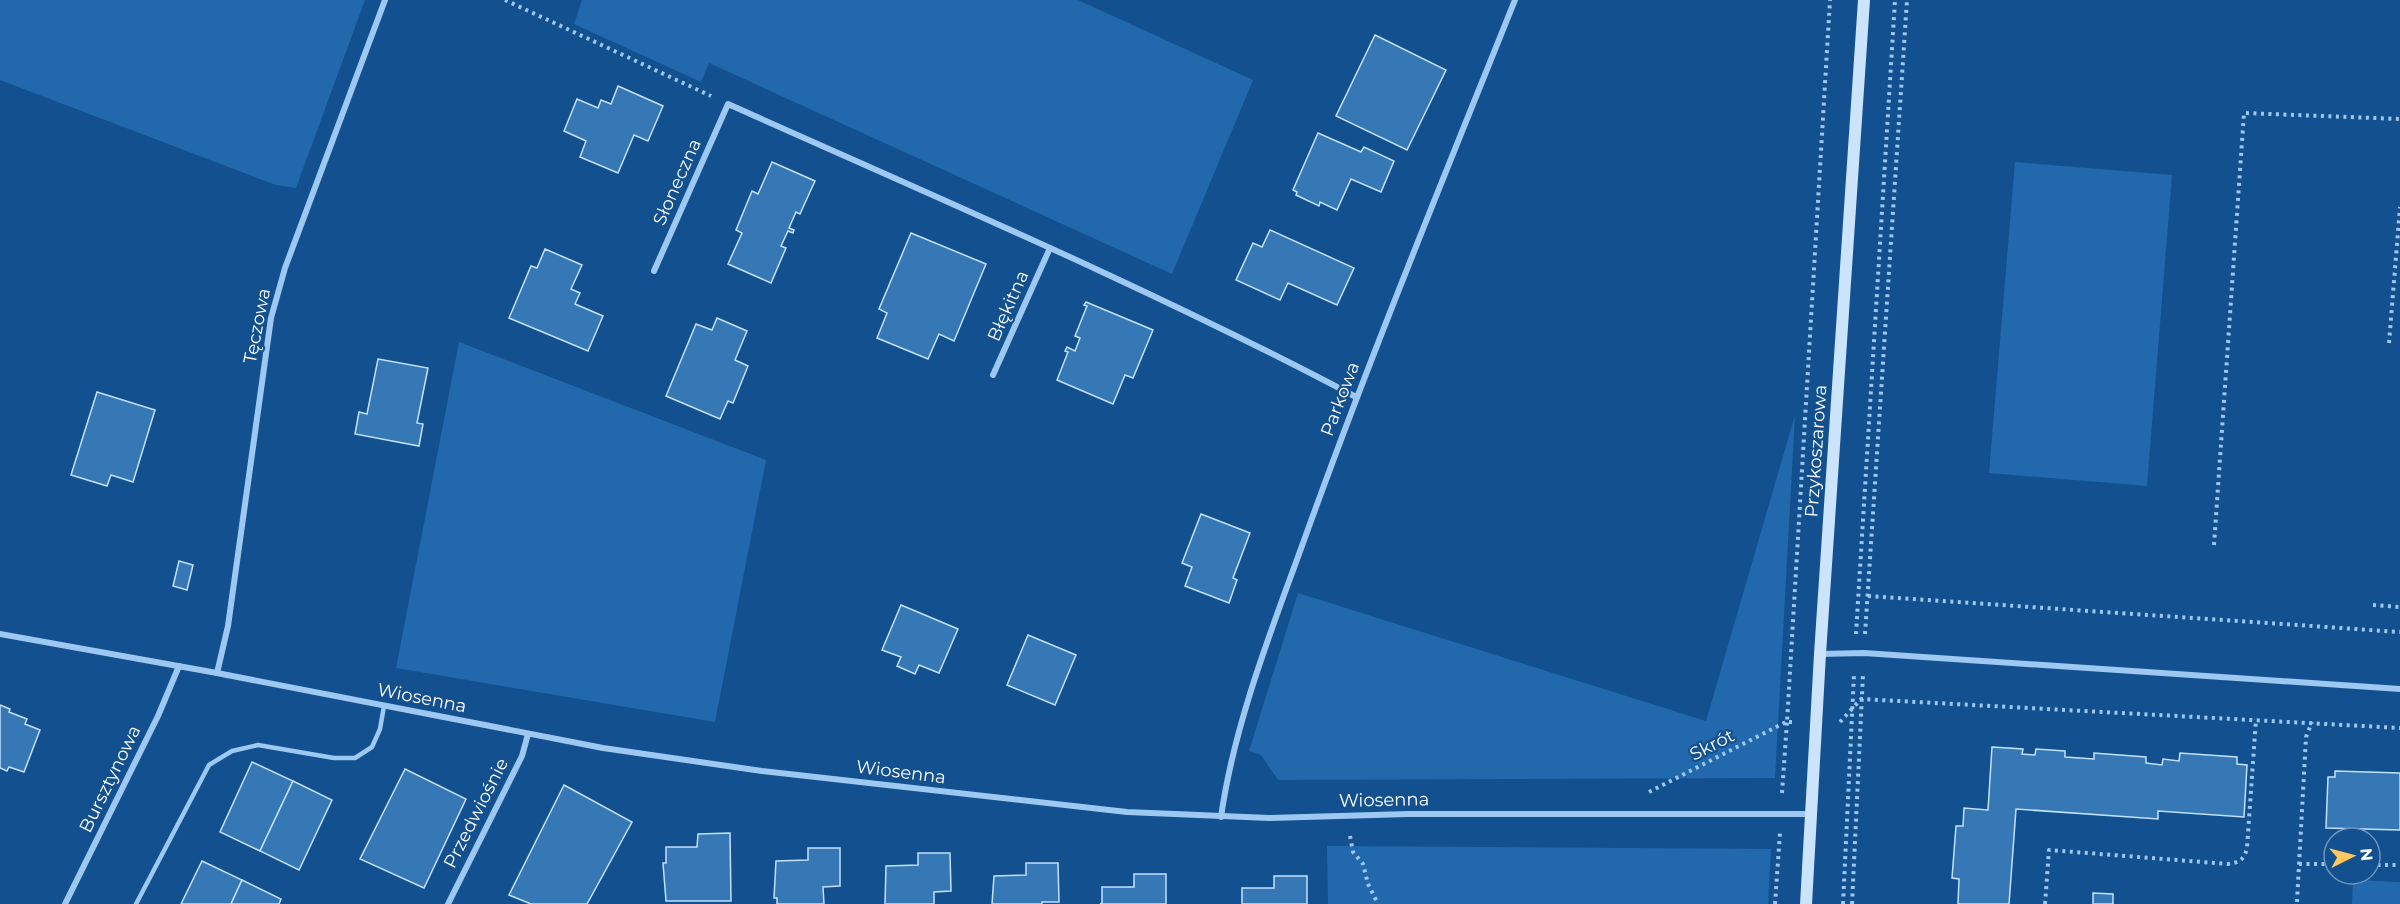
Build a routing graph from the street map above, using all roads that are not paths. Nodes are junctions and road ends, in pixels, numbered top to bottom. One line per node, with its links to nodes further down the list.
1 (385, 0): 11 (street, Tęczowa)
2 (1515, 0): 7 (street, Parkowa)
3 (1864, 0): 9 (street, Przykoszarowa)
4 (1050, 248): 5 (street, Słoneczna); 6 (street, Błękitna); 7 (street)
5 (654, 271)
6 (993, 375)
7 (1356, 397): 16 (street, Parkowa)
8 (0, 634): 10 (street, Wiosenna)
9 (1820, 654): 12 (street); 15 (street, Przykoszarowa)
10 (179, 666): 11 (street, Wiosenna); 17 (street, Bursztynowa)
11 (217, 673): 13 (street, Wiosenna)
12 (2400, 689)
13 (384, 706): 14 (street, Wiosenna); 18 (lane)
14 (528, 734): 16 (street, Wiosenna); 19 (street, Przedwiośnie)
15 (1811, 814): 16 (street, Wiosenna); 20 (street, Przykoszarowa)
16 (1221, 817)
17 (65, 904)
18 (136, 904)
19 (448, 904)
20 (1806, 904)

